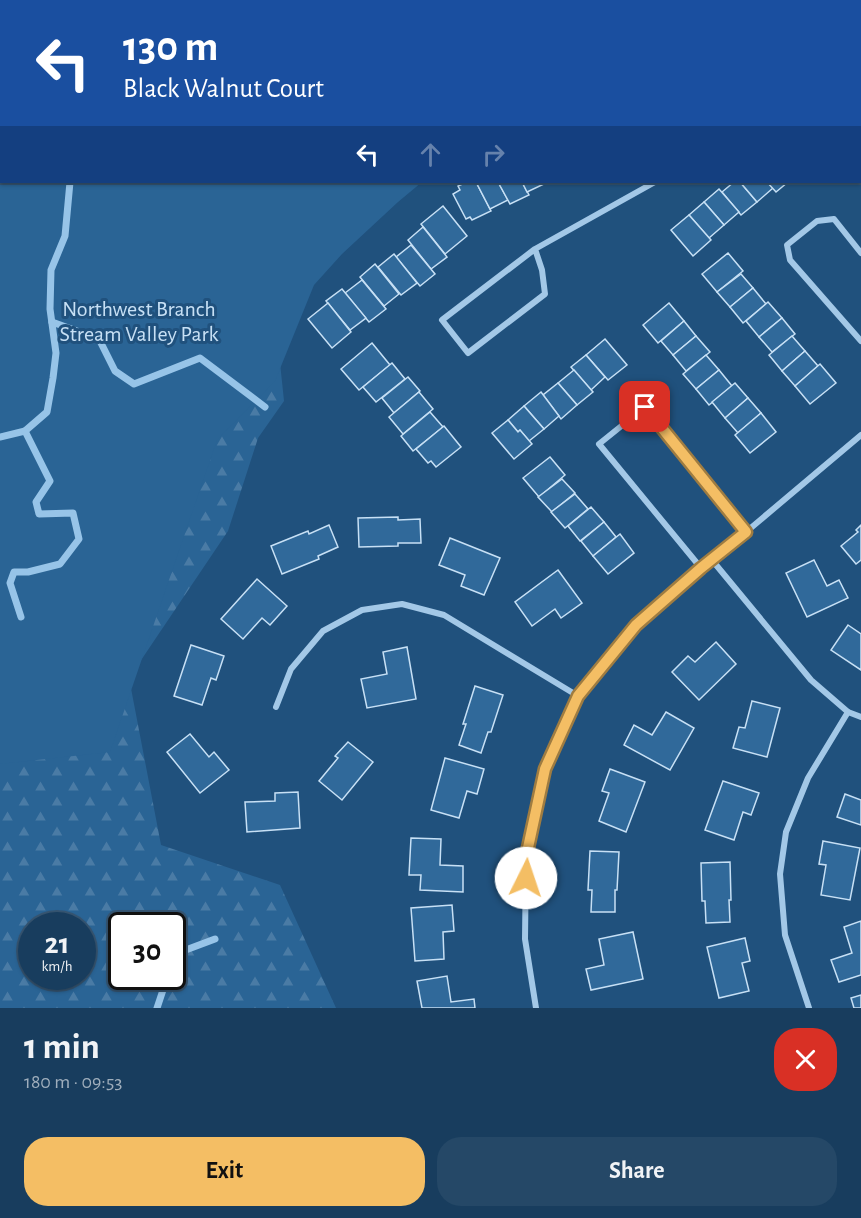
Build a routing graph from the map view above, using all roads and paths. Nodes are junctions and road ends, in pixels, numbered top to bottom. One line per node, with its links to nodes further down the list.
1 (654, 183): 2 (street)
2 (535, 249): 2 (street)
3 (861, 254): 4 (street)
4 (861, 341)
5 (861, 435): 6 (street)
6 (746, 532): 7 (street); 8 (street)
7 (712, 560): 8 (street); 11 (street)
8 (701, 568): 9 (street)
9 (578, 696): 10 (street); 13 (street)
10 (276, 707)
11 (848, 711): 12 (street); 14 (street)
12 (861, 717)
13 (536, 1008)
14 (809, 1008)

